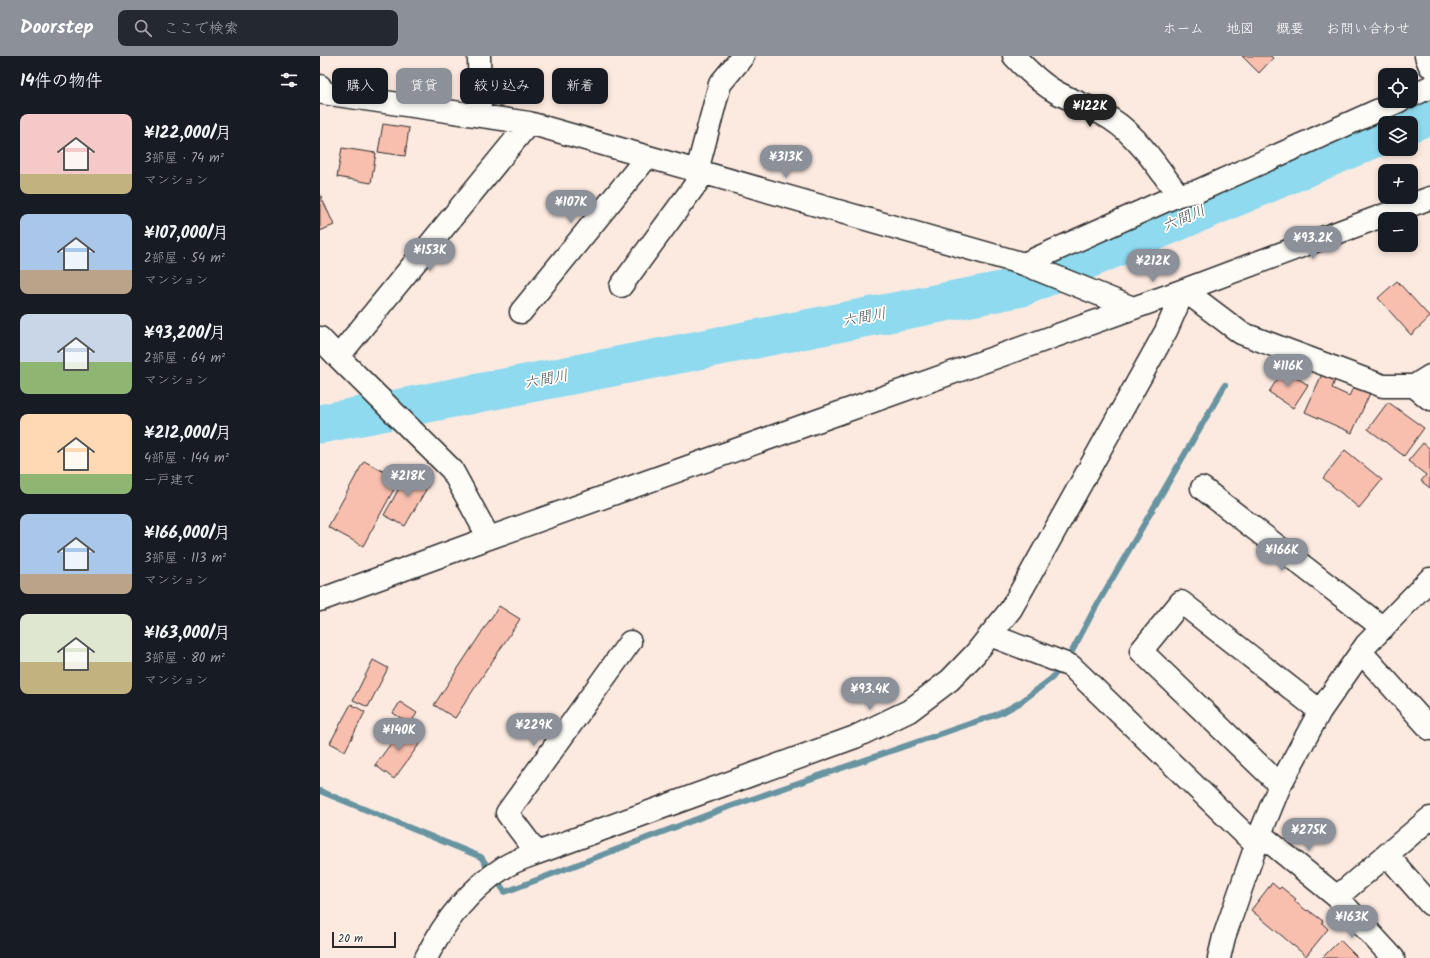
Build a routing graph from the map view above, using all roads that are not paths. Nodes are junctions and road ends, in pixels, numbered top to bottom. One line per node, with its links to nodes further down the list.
1 (479, 56): 10 (street)
2 (743, 56): 13 (street)
3 (1014, 56): 14 (street)
4 (1426, 56): 5 (street)
5 (1430, 66)
6 (1430, 87): 8 (street)
7 (321, 91): 10 (street)
8 (1418, 93)
9 (1383, 108): 14 (street)
10 (480, 116): 11 (street)
11 (529, 123): 12 (street); 22 (street)
12 (647, 157): 13 (street); 20 (street)
13 (700, 172): 16 (street); 17 (street)
14 (1178, 195): 16 (street)
15 (1430, 198): 18 (street)
16 (1029, 266): 19 (street)
17 (621, 286)
18 (1184, 290): 19 (street); 23 (street); 29 (street)
19 (1133, 308): 25 (street)
20 (521, 312)
21 (320, 338): 22 (street)
22 (338, 356): 25 (street)
23 (1425, 387)
24 (1202, 488): 28 (street)
25 (489, 538): 27 (street)
26 (1430, 579): 28 (street)
27 (320, 600)
28 (1382, 628): 31 (street)
29 (990, 635): 36 (street); 37 (street)
30 (630, 642): 37 (street)
31 (1361, 652): 32 (street); 33 (street)
32 (1320, 711): 34 (street); 34 (street)
33 (1430, 729)
34 (1280, 785): 36 (street)
35 (1430, 818): 38 (street)
36 (1258, 840): 39 (street); 42 (street)
37 (537, 853): 41 (street)
38 (1387, 855): 39 (street); 40 (street)
39 (1337, 897): 43 (street)
40 (1430, 904)
41 (426, 958)
42 (1219, 958)
43 (1393, 958)

